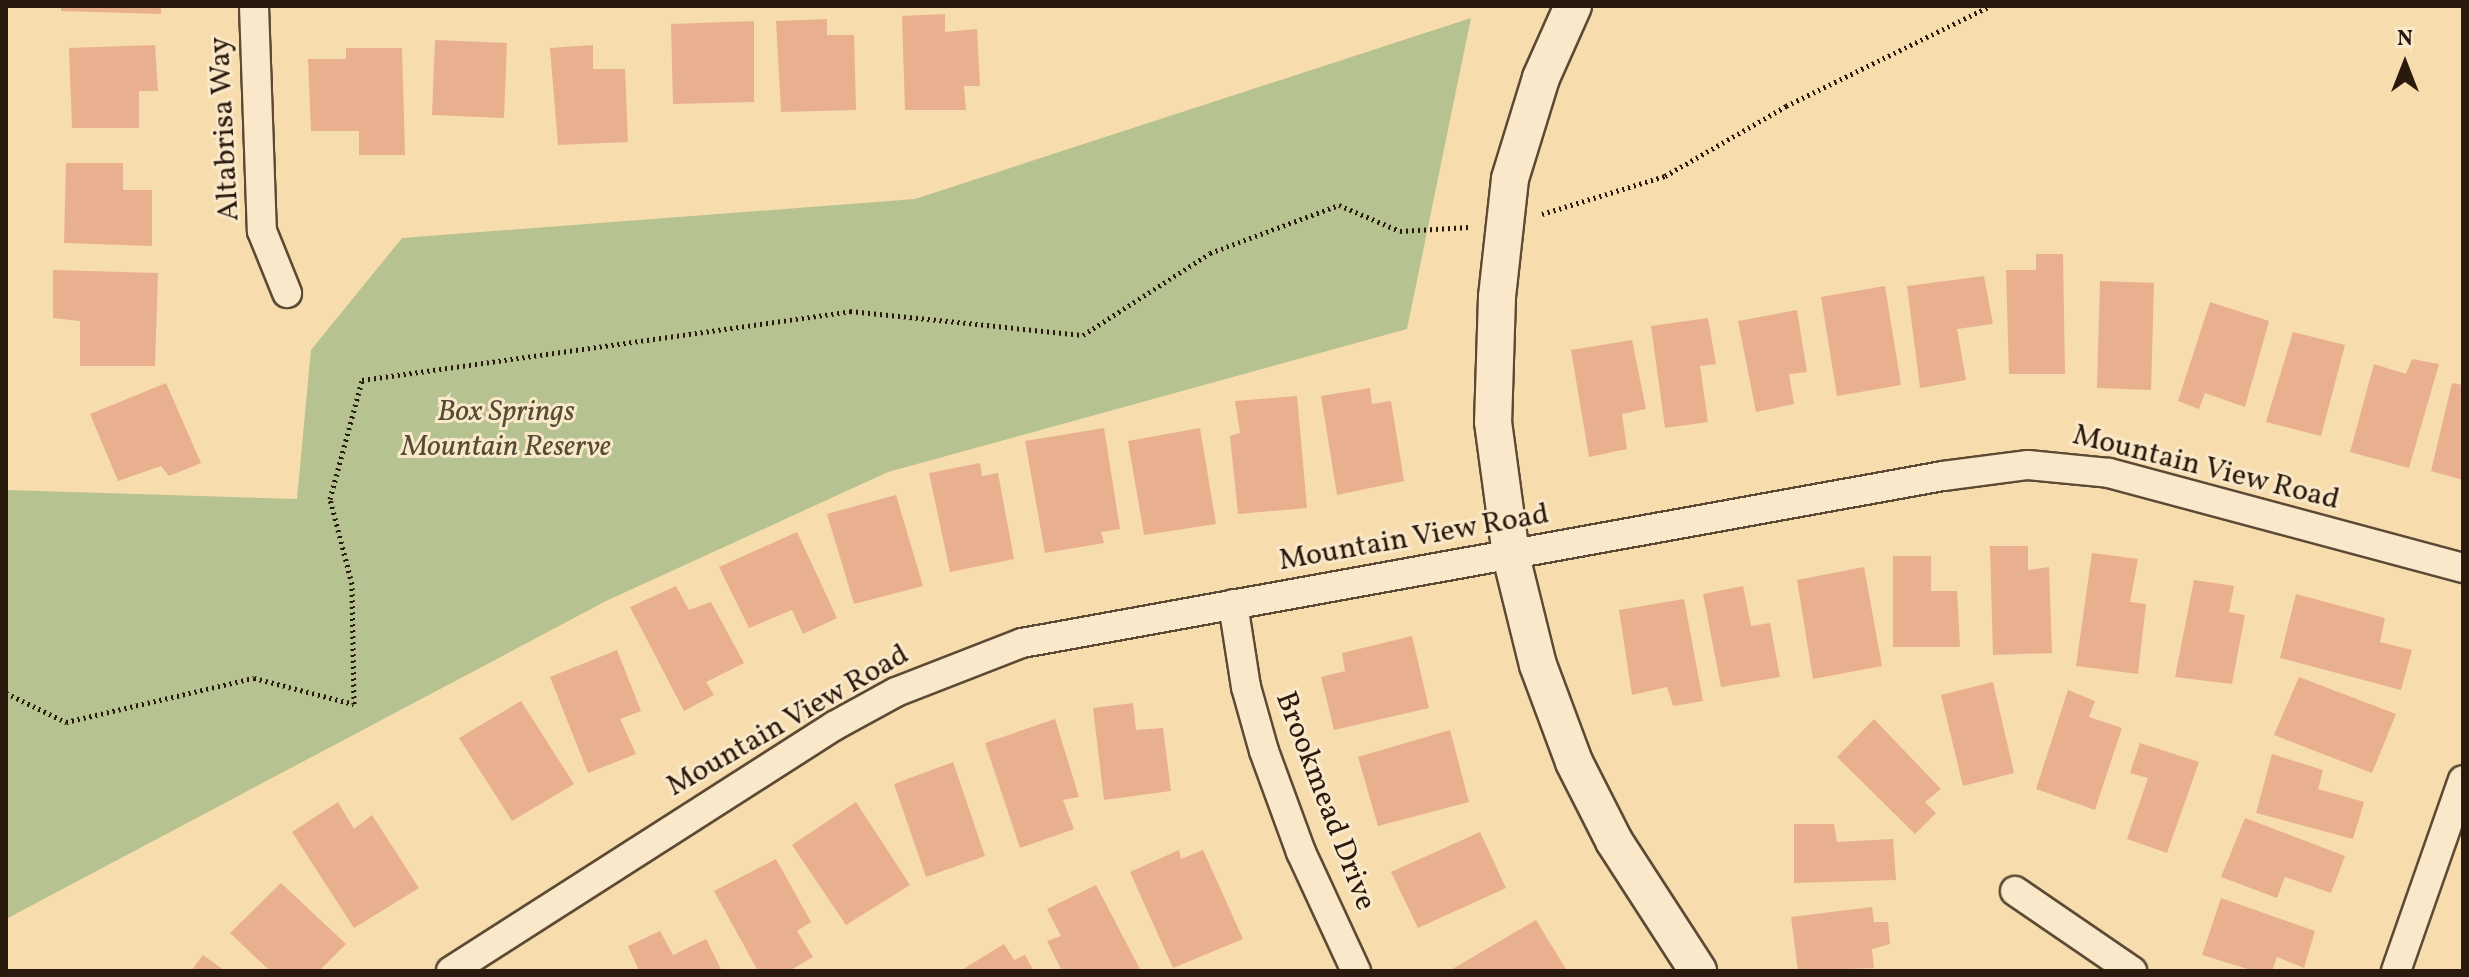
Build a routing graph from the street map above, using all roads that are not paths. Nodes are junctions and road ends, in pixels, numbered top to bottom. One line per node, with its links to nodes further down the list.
1 (254, 6): 3 (street, Altabrisa Way)
2 (1573, 6): 4 (street)
3 (287, 293)
4 (1511, 556): 5 (street, Mountain View Road); 6 (street, Mountain View Road); 11 (street)
5 (2463, 568)
6 (1233, 604): 9 (street, Mountain View Road); 10 (street, Brookmead Drive)
7 (2463, 780): 13 (street)
8 (2015, 891): 12 (street)
9 (451, 971)
10 (1356, 971)
11 (1698, 971)
12 (2132, 971)
13 (2396, 971)

